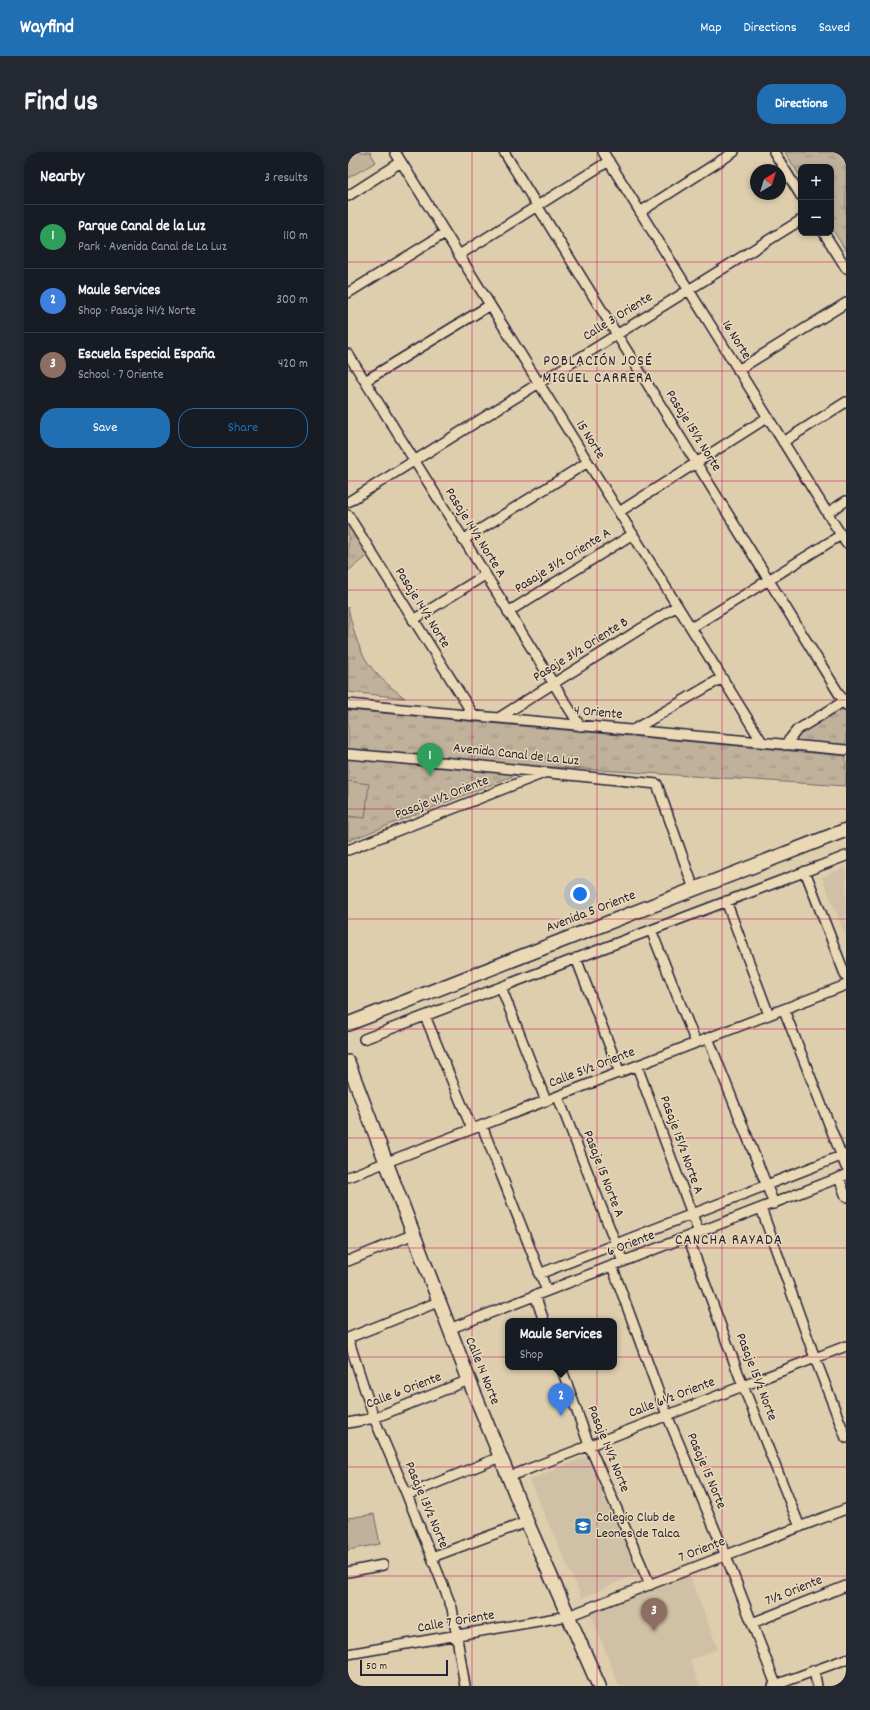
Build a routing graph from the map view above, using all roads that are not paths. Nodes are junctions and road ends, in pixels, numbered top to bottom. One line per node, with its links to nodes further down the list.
1 (395, 152): 7 (street, 15 Norte)
2 (504, 152): 10 (street, Pasaje 15½ Norte)
3 (603, 152): 6 (street, 16 Norte)
4 (734, 152): 11 (street)
5 (774, 152): 8 (street)
6 (609, 161): 10 (street); 11 (street, 16 Norte)
7 (401, 162): 9 (street); 13 (street, 15 Norte)
8 (798, 191)
9 (348, 196)
10 (537, 206): 15 (street); 21 (street, Pasaje 15½ Norte)
11 (640, 212): 17 (street, 16 Norte)
12 (798, 222): 17 (street, Calle 3 Oriente)
13 (446, 233): 15 (street, 15 Norte); 18 (street)
14 (826, 236): 16 (street)
15 (459, 255): 20 (street, 15 Norte)
16 (846, 268)
17 (689, 290): 21 (street, Calle 3 Oriente); 23 (street, 16 Norte)
18 (348, 293)
19 (846, 303): 23 (street)
20 (490, 305): 24 (street); 25 (street, 15 Norte)
21 (617, 334): 25 (street, Calle 3 Oriente); 31 (street, Pasaje 15½ Norte)
22 (348, 354): 24 (street, Pasaje 14½ Norte A)
23 (738, 370): 27 (street, 16 Norte)
24 (365, 381): 29 (street, Pasaje 14½ Norte A)
25 (539, 383): 29 (street, Calle 3 Oriente); 30 (street, 15 Norte)
26 (846, 402): 28 (street)
27 (768, 417): 28 (street, 16 Norte); 31 (street)
28 (783, 442): 35 (street, 16 Norte)
29 (415, 461): 33 (street, Calle 3 Oriente); 39 (street, Pasaje 14½ Norte A)
30 (588, 462): 34 (street, 15 Norte); 39 (street)
31 (696, 462): 34 (street); 41 (street, Pasaje 15½ Norte)
32 (846, 501): 35 (street)
33 (348, 502)
34 (618, 512): 37 (street, 15 Norte)
35 (827, 513): 38 (street, 16 Norte)
36 (348, 515): 44 (street, Pasaje 14½ Norte)
37 (632, 534): 42 (street, 15 Norte); 43 (street, Pasaje 3½ Oriente A)
38 (844, 539): 41 (street)
39 (463, 540): 40 (street, Pasaje 14½ Norte A)
40 (485, 575): 43 (street, Pasaje 14½ Norte A); 44 (street)
41 (769, 580): 45 (street); 48 (street, Pasaje 15½ Norte)
42 (677, 606): 45 (street, 15 Norte); 47 (street, Pasaje 3½ Oriente B)
43 (508, 612): 47 (street, Pasaje 14½ Norte A)
44 (413, 620): 50 (street, Pasaje 14½ Norte)
45 (691, 628): 46 (street, 15 Norte)
46 (722, 678): 53 (street); 54 (street, 15 Norte)
47 (553, 684): 51 (street, Pasaje 3½ Oriente B); 52 (street, Pasaje 14½ Norte A)
48 (845, 702): 55 (street)
49 (348, 704): 50 (street, 4 Oriente)
50 (474, 716): 51 (street, 4 Oriente)
51 (500, 717): 52 (street, 4 Oriente)
52 (580, 726): 53 (street, 4 Oriente)
53 (632, 730): 54 (street, 4 Oriente)
54 (762, 742): 55 (street, 4 Oriente)
55 (785, 745): 56 (street, 4 Oriente)
56 (846, 750)
57 (348, 754): 58 (street, Avenida Canal de La Luz)
58 (546, 772): 60 (street, Pasaje 4½ Oriente); 63 (street, Avenida Canal de La Luz)
59 (846, 830): 63 (street, Avenida 5 Oriente)
60 (348, 850)
61 (846, 856): 62 (street)
62 (805, 871): 64 (street); 67 (street)
63 (694, 889): 73 (street, Avenida 5 Oriente)
64 (726, 901): 65 (street); 71 (street)
65 (652, 930): 66 (street); 76 (street)
66 (576, 958): 69 (street); 79 (street)
67 (846, 977)
68 (846, 986): 70 (street, Calle 5½ Oriente)
69 (501, 987): 72 (street); 81 (street)
70 (784, 1010): 71 (street, Calle 5½ Oriente); 84 (street)
71 (769, 1015): 74 (street, Calle 5½ Oriente)
72 (425, 1016): 75 (street); 83 (street)
73 (348, 1024)
74 (708, 1038): 76 (street, Calle 5½ Oriente); 89 (street)
75 (364, 1039)
76 (696, 1043): 78 (street, Calle 5½ Oriente)
77 (348, 1062): 85 (street, Calle 14 Norte)
78 (636, 1066): 79 (street, Calle 5½ Oriente); 93 (street, Pasaje 15½ Norte A)
79 (620, 1073): 80 (street, Calle 5½ Oriente)
80 (558, 1097): 81 (street, Calle 5½ Oriente); 97 (street, Pasaje 15 Norte A)
81 (546, 1101): 82 (street, Calle 5½ Oriente)
82 (482, 1126): 83 (street, Calle 5½ Oriente); 101 (street)
83 (472, 1129): 85 (street, Calle 5½ Oriente)
84 (844, 1155): 86 (street); 89 (street, 6 Oriente)
85 (386, 1162): 87 (street, Calle 5½ Oriente); 95 (street, Calle 14 Norte)
86 (846, 1167)
87 (348, 1177)
88 (843, 1177): 90 (street); 91 (street, 6 Oriente)
89 (766, 1186): 91 (street); 93 (street, 6 Oriente)
90 (846, 1197)
91 (774, 1204): 92 (street, 6 Oriente)
92 (761, 1208): 94 (street, 6 Oriente); 109 (street)
93 (691, 1214): 94 (street, Pasaje 15½ Norte A); 97 (street, 6 Oriente)
94 (699, 1233): 96 (street, 6 Oriente)
95 (414, 1234): 98 (street); 104 (street, Calle 14 Norte)
96 (688, 1237): 99 (street, 6 Oriente); 112 (street, Pasaje 15½ Norte)
97 (616, 1244): 99 (street, Pasaje 15 Norte A); 101 (street, 6 Oriente)
98 (348, 1260)
99 (623, 1262): 100 (street, 6 Oriente)
100 (612, 1266): 102 (street, 6 Oriente); 113 (street, Pasaje 15 Norte)
101 (540, 1274): 102 (street)
102 (547, 1291): 103 (street, 6 Oriente)
103 (535, 1295): 105 (street); 106 (street, 6 Oriente)
104 (438, 1302): 106 (street, Calle 14 Norte); 107 (street)
105 (543, 1318)
106 (449, 1329): 111 (street, Calle 14 Norte)
107 (348, 1338): 114 (street, Pasaje 13½ Norte)
108 (846, 1346): 109 (street, Calle 6½ Oriente)
109 (815, 1358): 112 (street, Calle 6½ Oriente); 116 (street)
110 (562, 1370): 117 (street, Pasaje 14½ Norte)
111 (469, 1380): 114 (street, Calle 6 Oriente); 118 (street, Calle 14 Norte)
112 (743, 1386): 113 (street, Calle 6½ Oriente); 123 (street, Pasaje 15½ Norte)
113 (667, 1415): 117 (street, Calle 6½ Oriente); 124 (street, Pasaje 15 Norte)
114 (374, 1418): 115 (street, Calle 6 Oriente); 120 (street, Pasaje 13½ Norte)
115 (348, 1423)
116 (846, 1438)
117 (589, 1445): 119 (street, Calle 6½ Oriente); 128 (street, Pasaje 14½ Norte)
118 (500, 1457): 119 (street, Calle 14 Norte); 120 (street)
119 (508, 1477): 122 (street, Calle 14 Norte)
120 (407, 1494): 125 (street, Pasaje 13½ Norte)
121 (846, 1509): 123 (street, 7 Oriente)
122 (527, 1522): 125 (street); 130 (street, Calle 14 Norte)
123 (800, 1527): 124 (street, 7 Oriente)
124 (726, 1556): 128 (street, 7 Oriente); 131 (street, Pasaje 15 Norte)
125 (432, 1557): 132 (street, Pasaje 13½ Norte)
126 (383, 1565): 127 (street)
127 (348, 1572)
128 (650, 1585): 130 (street, 7 Oriente)
129 (846, 1586): 131 (street, 7½ Oriente)
130 (568, 1616): 132 (street, Calle 7 Oriente); 137 (street, Calle 14 Norte)
131 (752, 1623): 138 (street, Pasaje 15 Norte)
132 (457, 1636): 133 (street, Calle 7 Oriente); 136 (street, Pasaje 13½ Norte)
133 (348, 1654)
134 (846, 1659): 135 (street)
135 (814, 1670): 138 (street); 139 (street)
136 (466, 1686)
137 (599, 1686)
138 (775, 1686)
139 (817, 1686)

